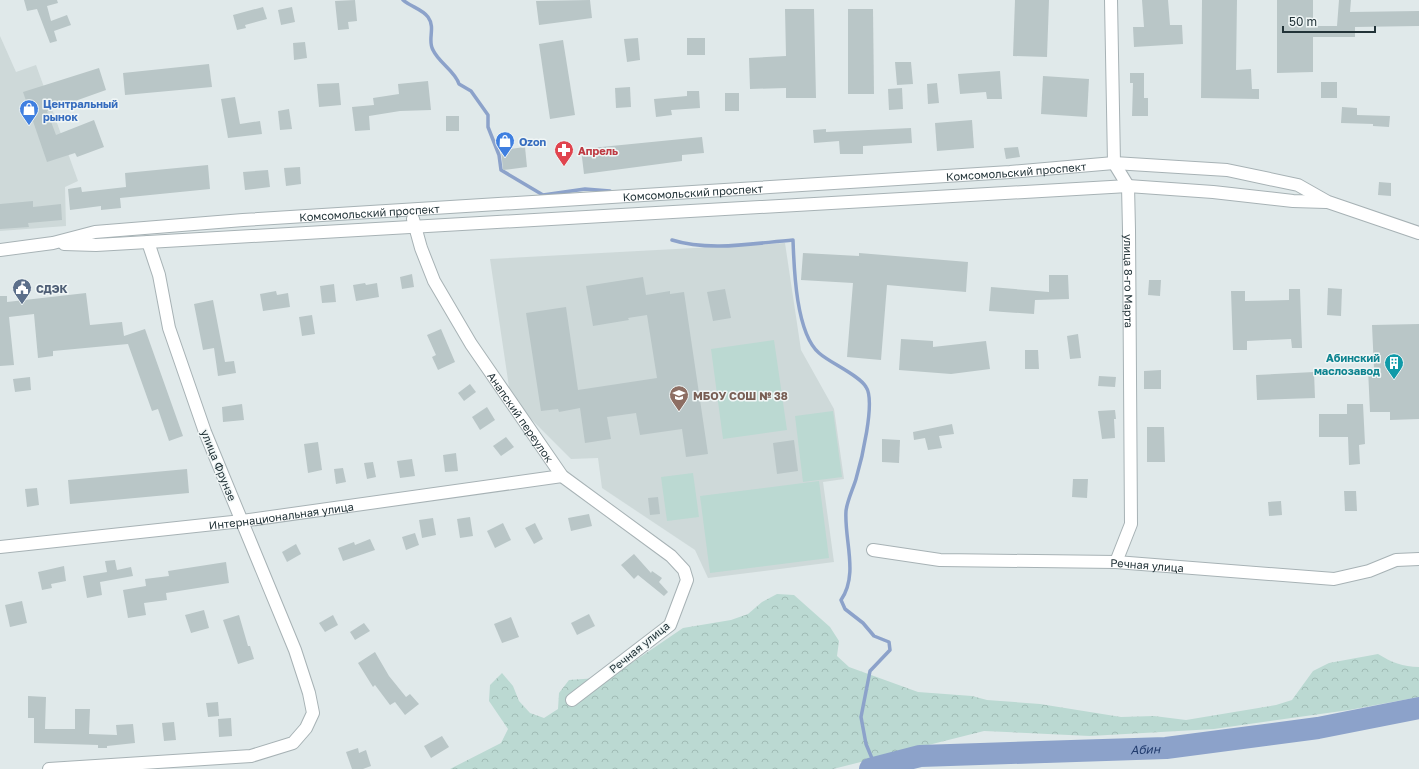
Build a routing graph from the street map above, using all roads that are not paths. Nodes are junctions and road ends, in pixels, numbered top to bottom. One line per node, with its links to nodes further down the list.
1 (1111, 0): 2 (street)
2 (1114, 164): 3 (street); 4 (street, Комсомольский проспект); 5 (street, Комсомольский проспект)
3 (1128, 186): 4 (street, Комсомольский проспект); 6 (street, Комсомольский проспект); 16 (street, улица 8-го Марта)
4 (1328, 202): 7 (street, Комсомольский проспект)
5 (412, 210): 6 (street, Анапский переулок); 9 (street, Комсомольский проспект)
6 (414, 226): 8 (street, Комсомольский проспект); 11 (street, Анапский переулок)
7 (1419, 233)
8 (148, 242): 9 (street, Комсомольский проспект); 12 (street, улица Фрунзе)
9 (53, 243): 10 (street, Комсомольский проспект)
10 (0, 250)
11 (562, 476): 12 (street, Интернациональная улица); 17 (street, Анапский переулок)
12 (242, 521): 13 (street, Интернациональная улица); 19 (street, улица Фрунзе)
13 (0, 547)
14 (873, 550): 16 (street, Речная улица)
15 (1419, 559): 16 (street, Речная улица)
16 (1116, 562)
17 (687, 580): 18 (street, Речная улица)
18 (572, 700)
19 (49, 769)

